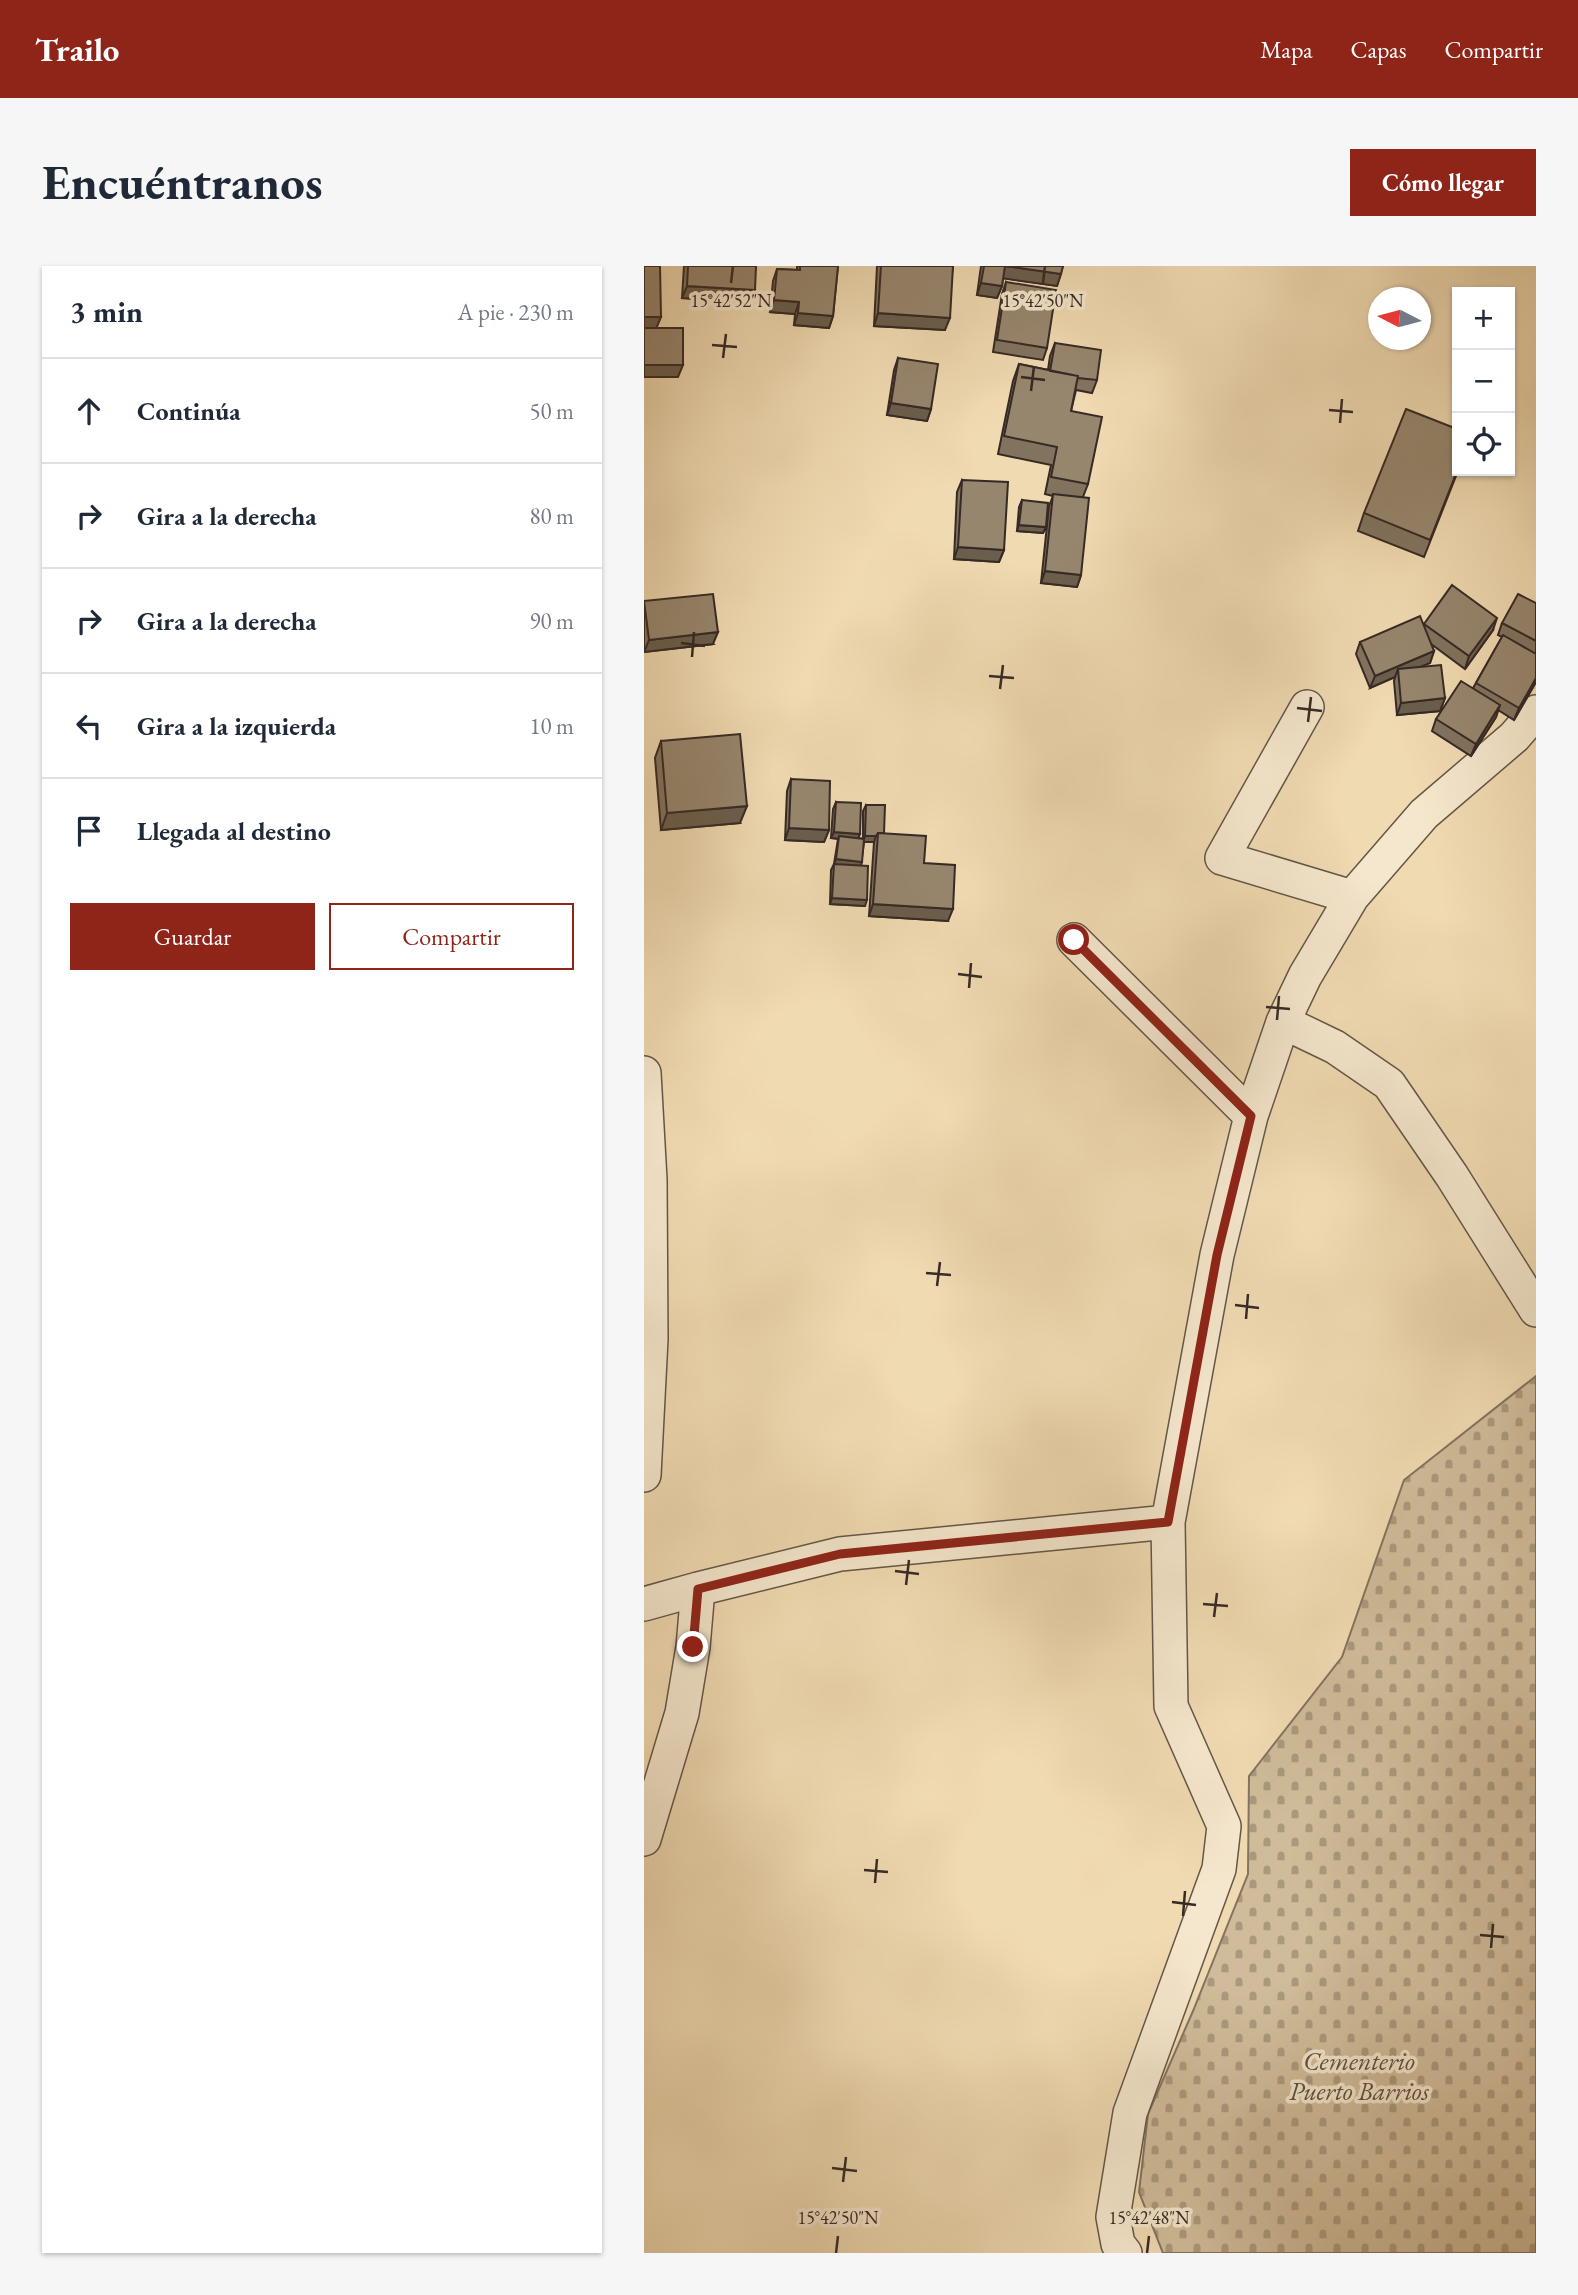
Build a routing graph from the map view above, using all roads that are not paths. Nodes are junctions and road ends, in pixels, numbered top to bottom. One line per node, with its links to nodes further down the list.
1 (1307, 707): 3 (street)
2 (1536, 712): 3 (street)
3 (1352, 897): 5 (street)
4 (1074, 940): 7 (street)
5 (1283, 1022): 7 (street); 8 (street)
6 (644, 1073): 9 (street)
7 (1251, 1116): 10 (street)
8 (1536, 1310)
9 (644, 1475)
10 (1168, 1522): 11 (street); 14 (street)
11 (698, 1589): 12 (street); 13 (street)
12 (644, 1604)
13 (644, 1839)
14 (1125, 2253)

